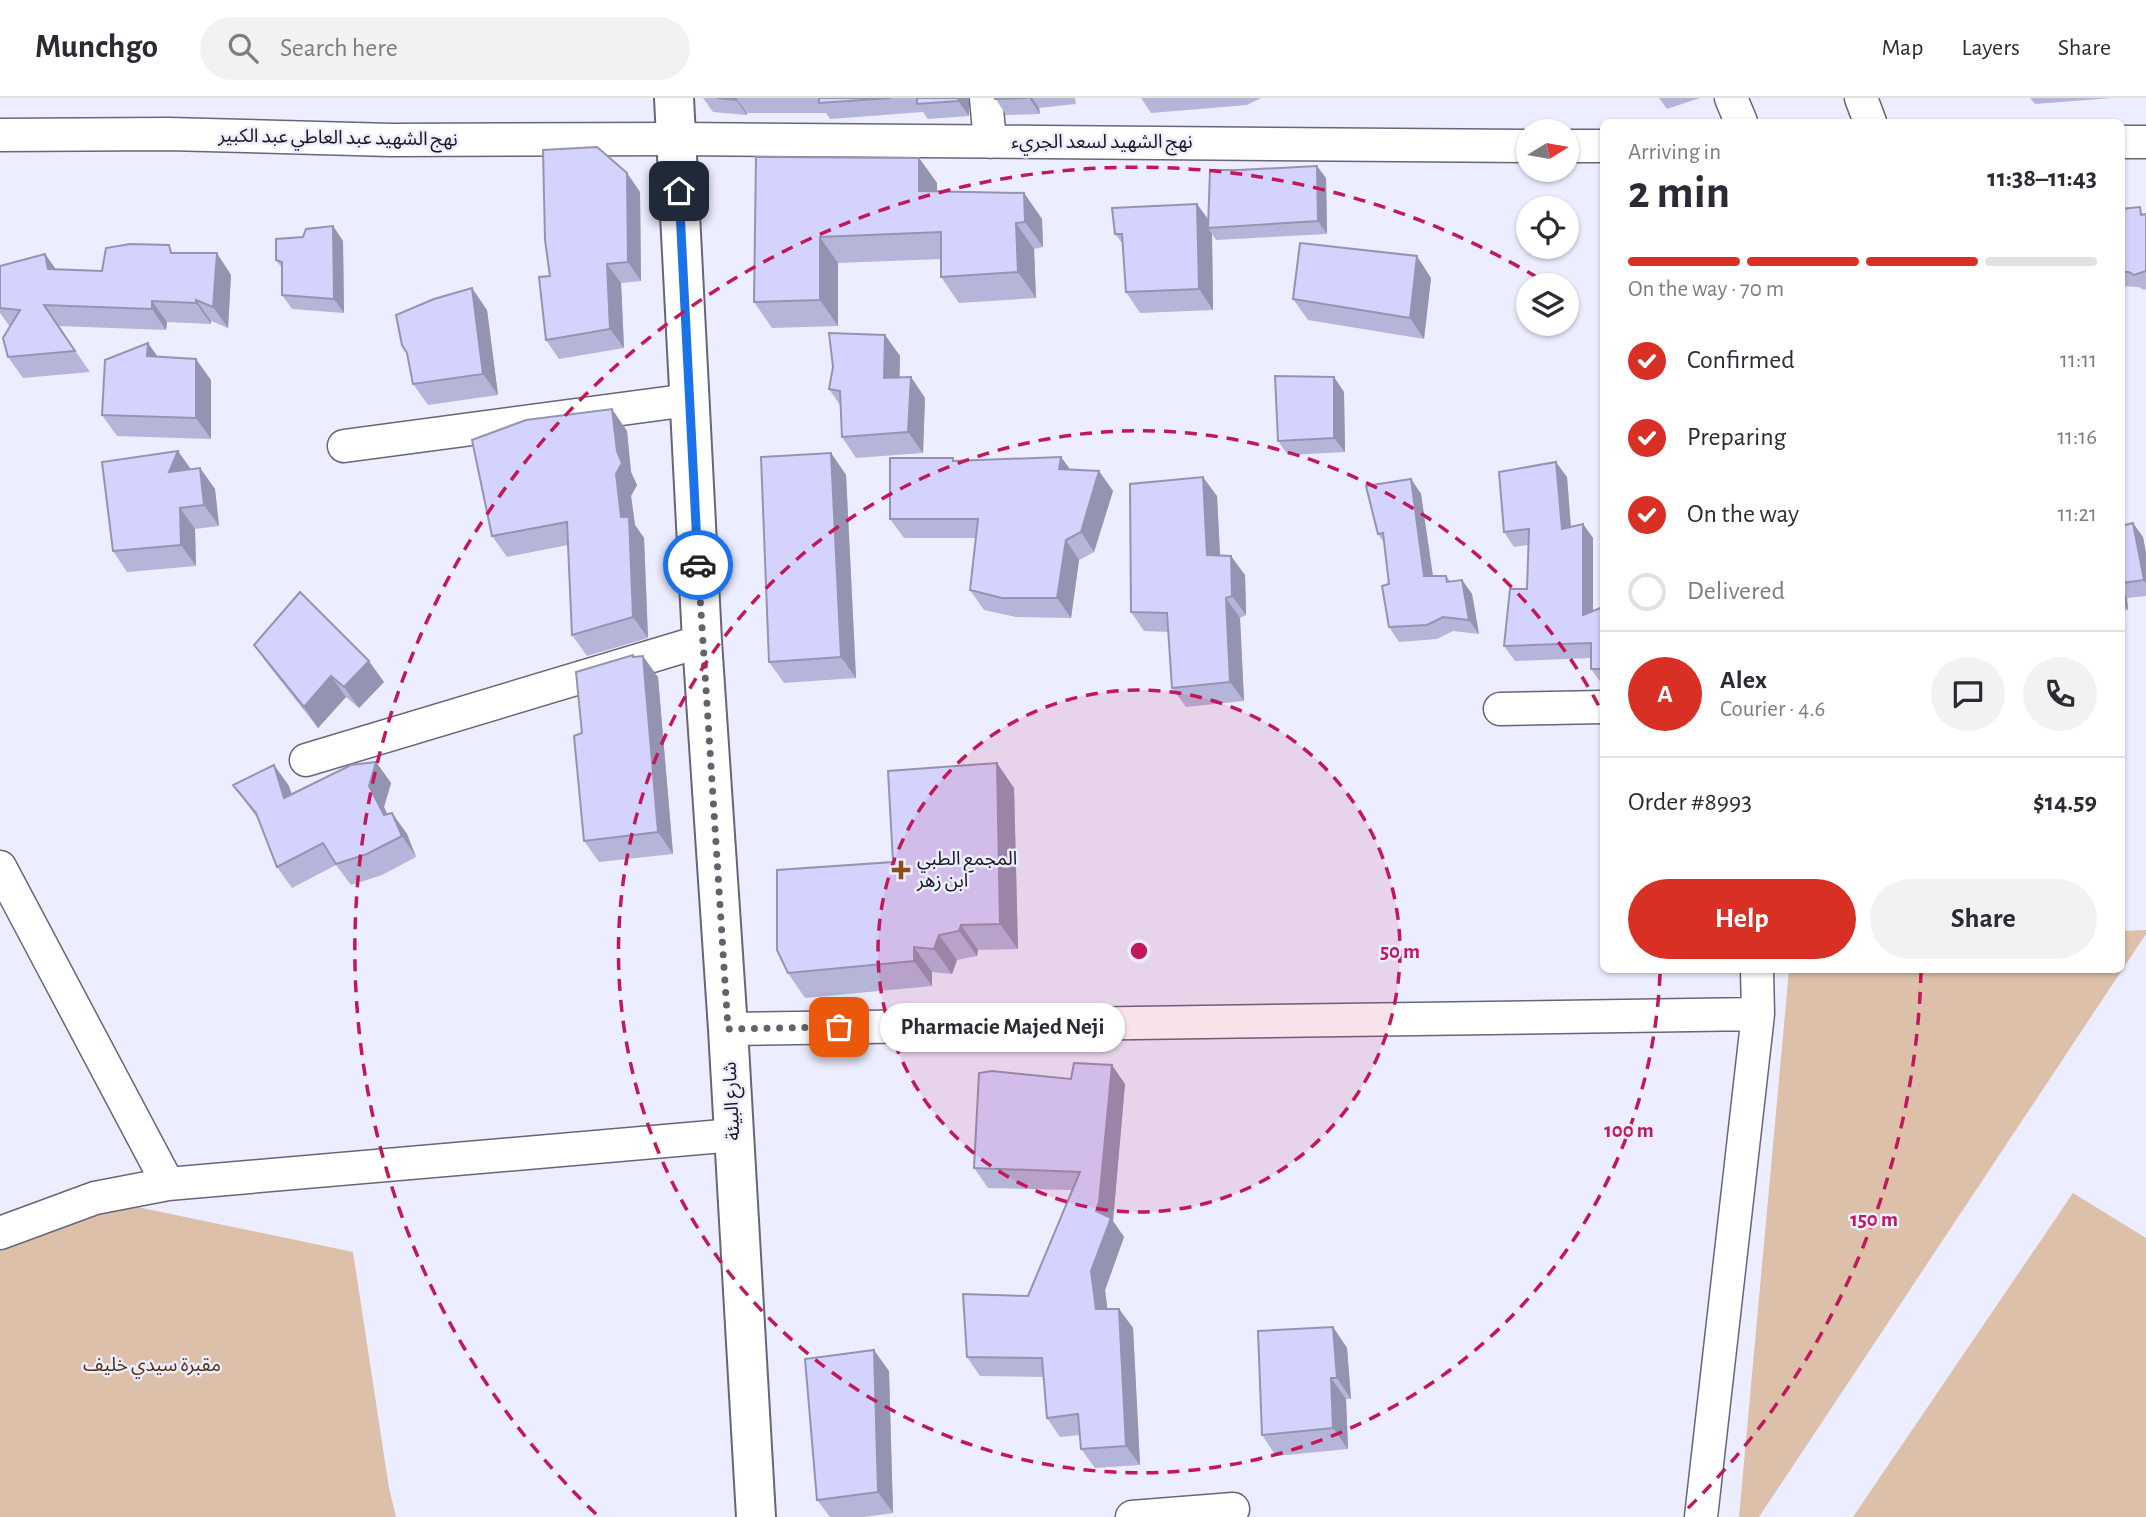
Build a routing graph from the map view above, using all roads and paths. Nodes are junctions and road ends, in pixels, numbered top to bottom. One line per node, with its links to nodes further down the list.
1 (674, 98): 8 (street, شارع البيئة)
2 (986, 98): 9 (street)
3 (1731, 98): 5 (street)
4 (1861, 98): 6 (street)
5 (1740, 119)
6 (1869, 119)
7 (0, 135): 8 (street, نهج الشهيد عبد العاطي عبد الكبير)
8 (676, 139): 9 (street, نهج الشهيد لسعد الجريء); 15 (street, شارع البيئة)
9 (990, 142): 12 (street, نهج الشهيد لسعد الجريء)
10 (2125, 142): 11 (street)
11 (2146, 142)
12 (1516, 146)
13 (1579, 146): 14 (street)
14 (1600, 146)
15 (689, 400): 16 (street); 17 (street, شارع البيئة)
16 (344, 446)
17 (702, 641): 20 (street); 24 (street, شارع البيئة)
18 (1600, 707): 19 (street)
19 (1500, 709)
20 (306, 760)
21 (0, 867): 26 (street)
22 (1757, 973): 23 (street)
23 (1758, 1014): 24 (street); 31 (street)
24 (728, 1029): 25 (street, شارع البيئة)
25 (734, 1135): 26 (street); 29 (street, شارع البيئة)
26 (168, 1184): 27 (street)
27 (0, 1233)
28 (1233, 1509): 30 (street)
29 (755, 1517)
30 (1132, 1517)
31 (1701, 1517)

